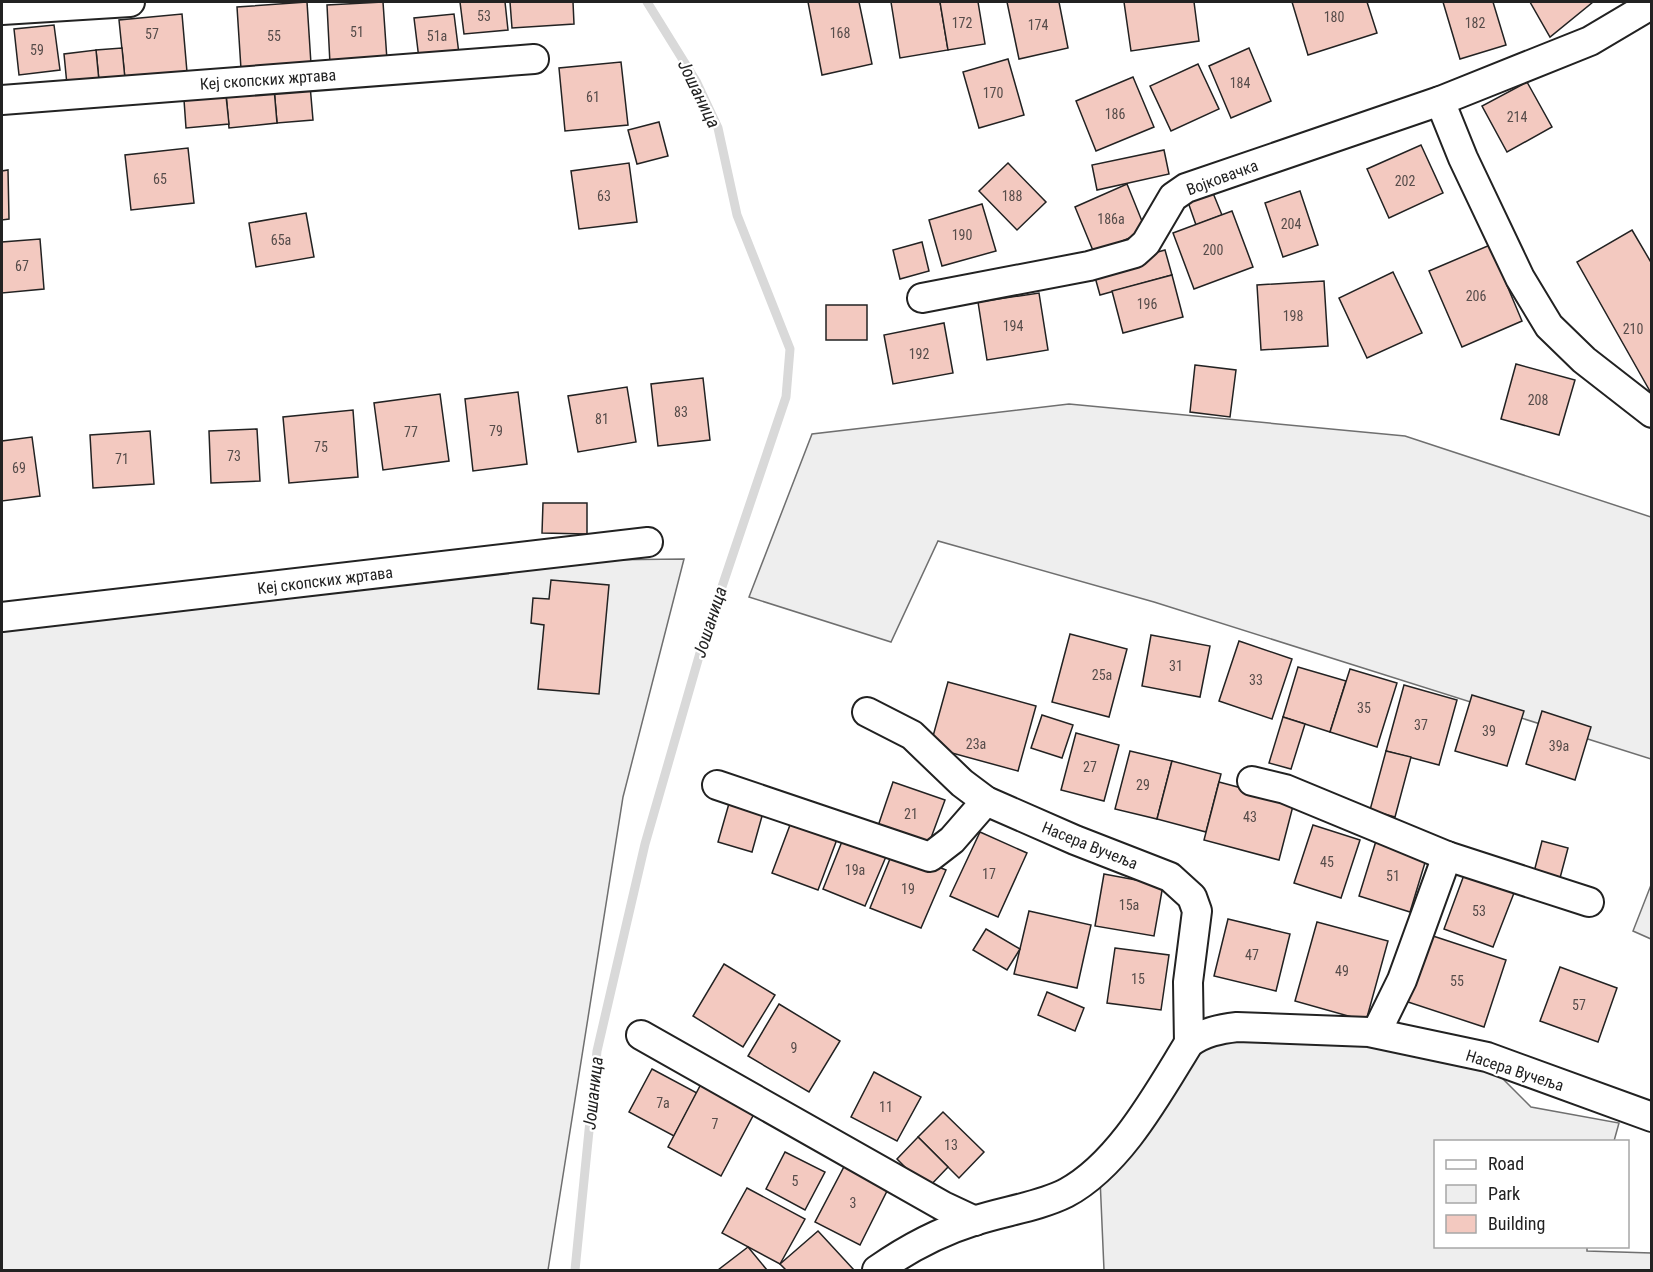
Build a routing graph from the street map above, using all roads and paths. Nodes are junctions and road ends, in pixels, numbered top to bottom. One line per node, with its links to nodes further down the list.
1 (130, 2): 3 (street)
2 (1642, 7): 6 (street, Војковачка)
3 (2, 10)
4 (534, 59): 5 (street, Кеј скопских жртава)
5 (2, 100)
6 (1440, 101): 7 (street, Војковачка); 8 (street)
7 (922, 298)
8 (1652, 413)
9 (648, 542): 10 (street, Кеј скопских жртава)
10 (2, 617)
11 (867, 712): 14 (street, Насера Вучеља)
12 (1252, 781): 15 (street)
13 (717, 785): 14 (street)
14 (986, 801): 19 (street, Насера Вучеља)
15 (1447, 856): 16 (street); 17 (street)
16 (1589, 902)
17 (1376, 1033): 19 (street, Насера Вучеља); 20 (street, Насера Вучеља)
18 (641, 1035): 21 (street)
19 (1189, 1043): 21 (street)
20 (1652, 1117)
21 (975, 1221): 22 (street)
22 (877, 1270)

